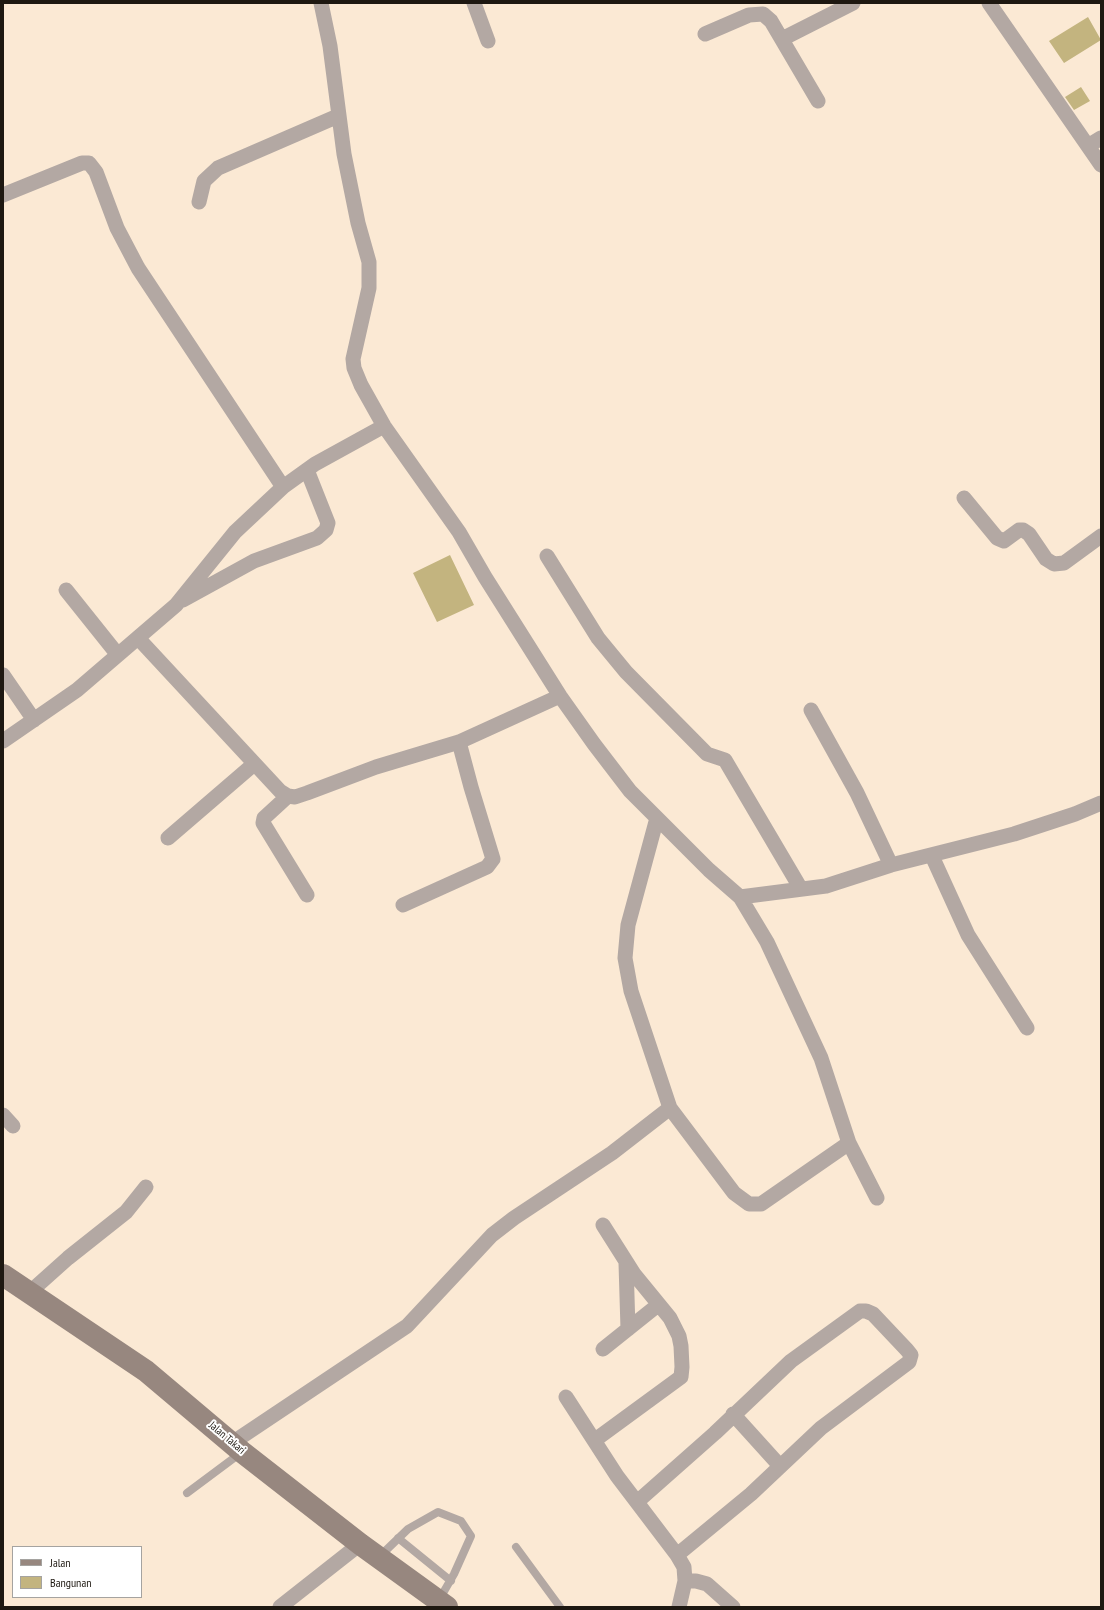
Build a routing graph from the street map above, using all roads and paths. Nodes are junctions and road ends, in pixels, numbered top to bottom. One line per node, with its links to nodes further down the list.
1 (321, 3): 9 (street)
2 (474, 3): 7 (street)
3 (853, 3): 6 (street)
4 (989, 3): 11 (street)
5 (705, 34): 6 (street)
6 (782, 39): 8 (street)
7 (488, 41)
8 (818, 101)
9 (338, 116): 14 (street); 15 (street)
10 (1101, 138): 11 (street)
11 (1088, 146): 12 (street)
12 (1101, 165)
13 (3, 195): 17 (street)
14 (199, 202)
15 (384, 426): 16 (street); 26 (street)
16 (307, 470): 17 (street); 22 (street)
17 (283, 487): 22 (street)
18 (964, 498): 19 (street)
19 (1101, 536)
20 (547, 556): 38 (street)
21 (66, 590): 24 (street)
22 (176, 605): 23 (street)
23 (138, 638): 24 (street); 31 (street)
24 (118, 655): 28 (street)
25 (3, 675): 28 (street)
26 (560, 696): 30 (street); 34 (street)
27 (811, 710): 37 (street)
28 (34, 720): 29 (street)
29 (3, 741)
30 (459, 742): 32 (street); 41 (street)
31 (254, 764): 32 (street); 35 (street)
32 (288, 796): 39 (street)
33 (1101, 803): 36 (street)
34 (657, 818): 40 (street); 43 (street)
35 (168, 838)
36 (932, 856): 37 (street); 42 (street)
37 (891, 865): 38 (street)
38 (801, 889): 40 (street)
39 (307, 895)
40 (740, 897): 44 (street)
41 (403, 905)
42 (1027, 1028)
43 (670, 1108): 44 (street); 57 (street)
44 (849, 1144): 46 (street)
45 (146, 1187): 50 (street)
46 (877, 1198)
47 (603, 1225): 48 (street)
48 (626, 1262): 51 (street); 52 (street)
49 (3, 1274): 50 (street, Jalan Takari)
50 (30, 1292): 57 (street, Jalan Takari)
51 (658, 1305): 52 (street); 56 (street)
52 (628, 1329): 53 (street)
53 (603, 1349)
54 (566, 1397): 56 (street)
55 (733, 1414): 58 (street); 58 (street); 60 (street)
56 (595, 1440): 60 (street)
57 (237, 1447): 59 (lane); 62 (street, Jalan Takari)
58 (780, 1466): 64 (street)
59 (187, 1493)
60 (637, 1502): 64 (street)
61 (398, 1538): 65 (lane); 66 (lane); 66 (lane)
62 (360, 1544): 65 (street, Jalan Takari); 69 (street)
63 (516, 1547): 70 (lane)
64 (677, 1555): 67 (street)
65 (378, 1557): 68 (street, Jalan Takari)
66 (451, 1581): 68 (lane)
67 (685, 1581): 71 (street); 72 (street)
68 (443, 1604)
69 (280, 1607)
70 (560, 1607)
71 (680, 1607)
72 (733, 1607)

